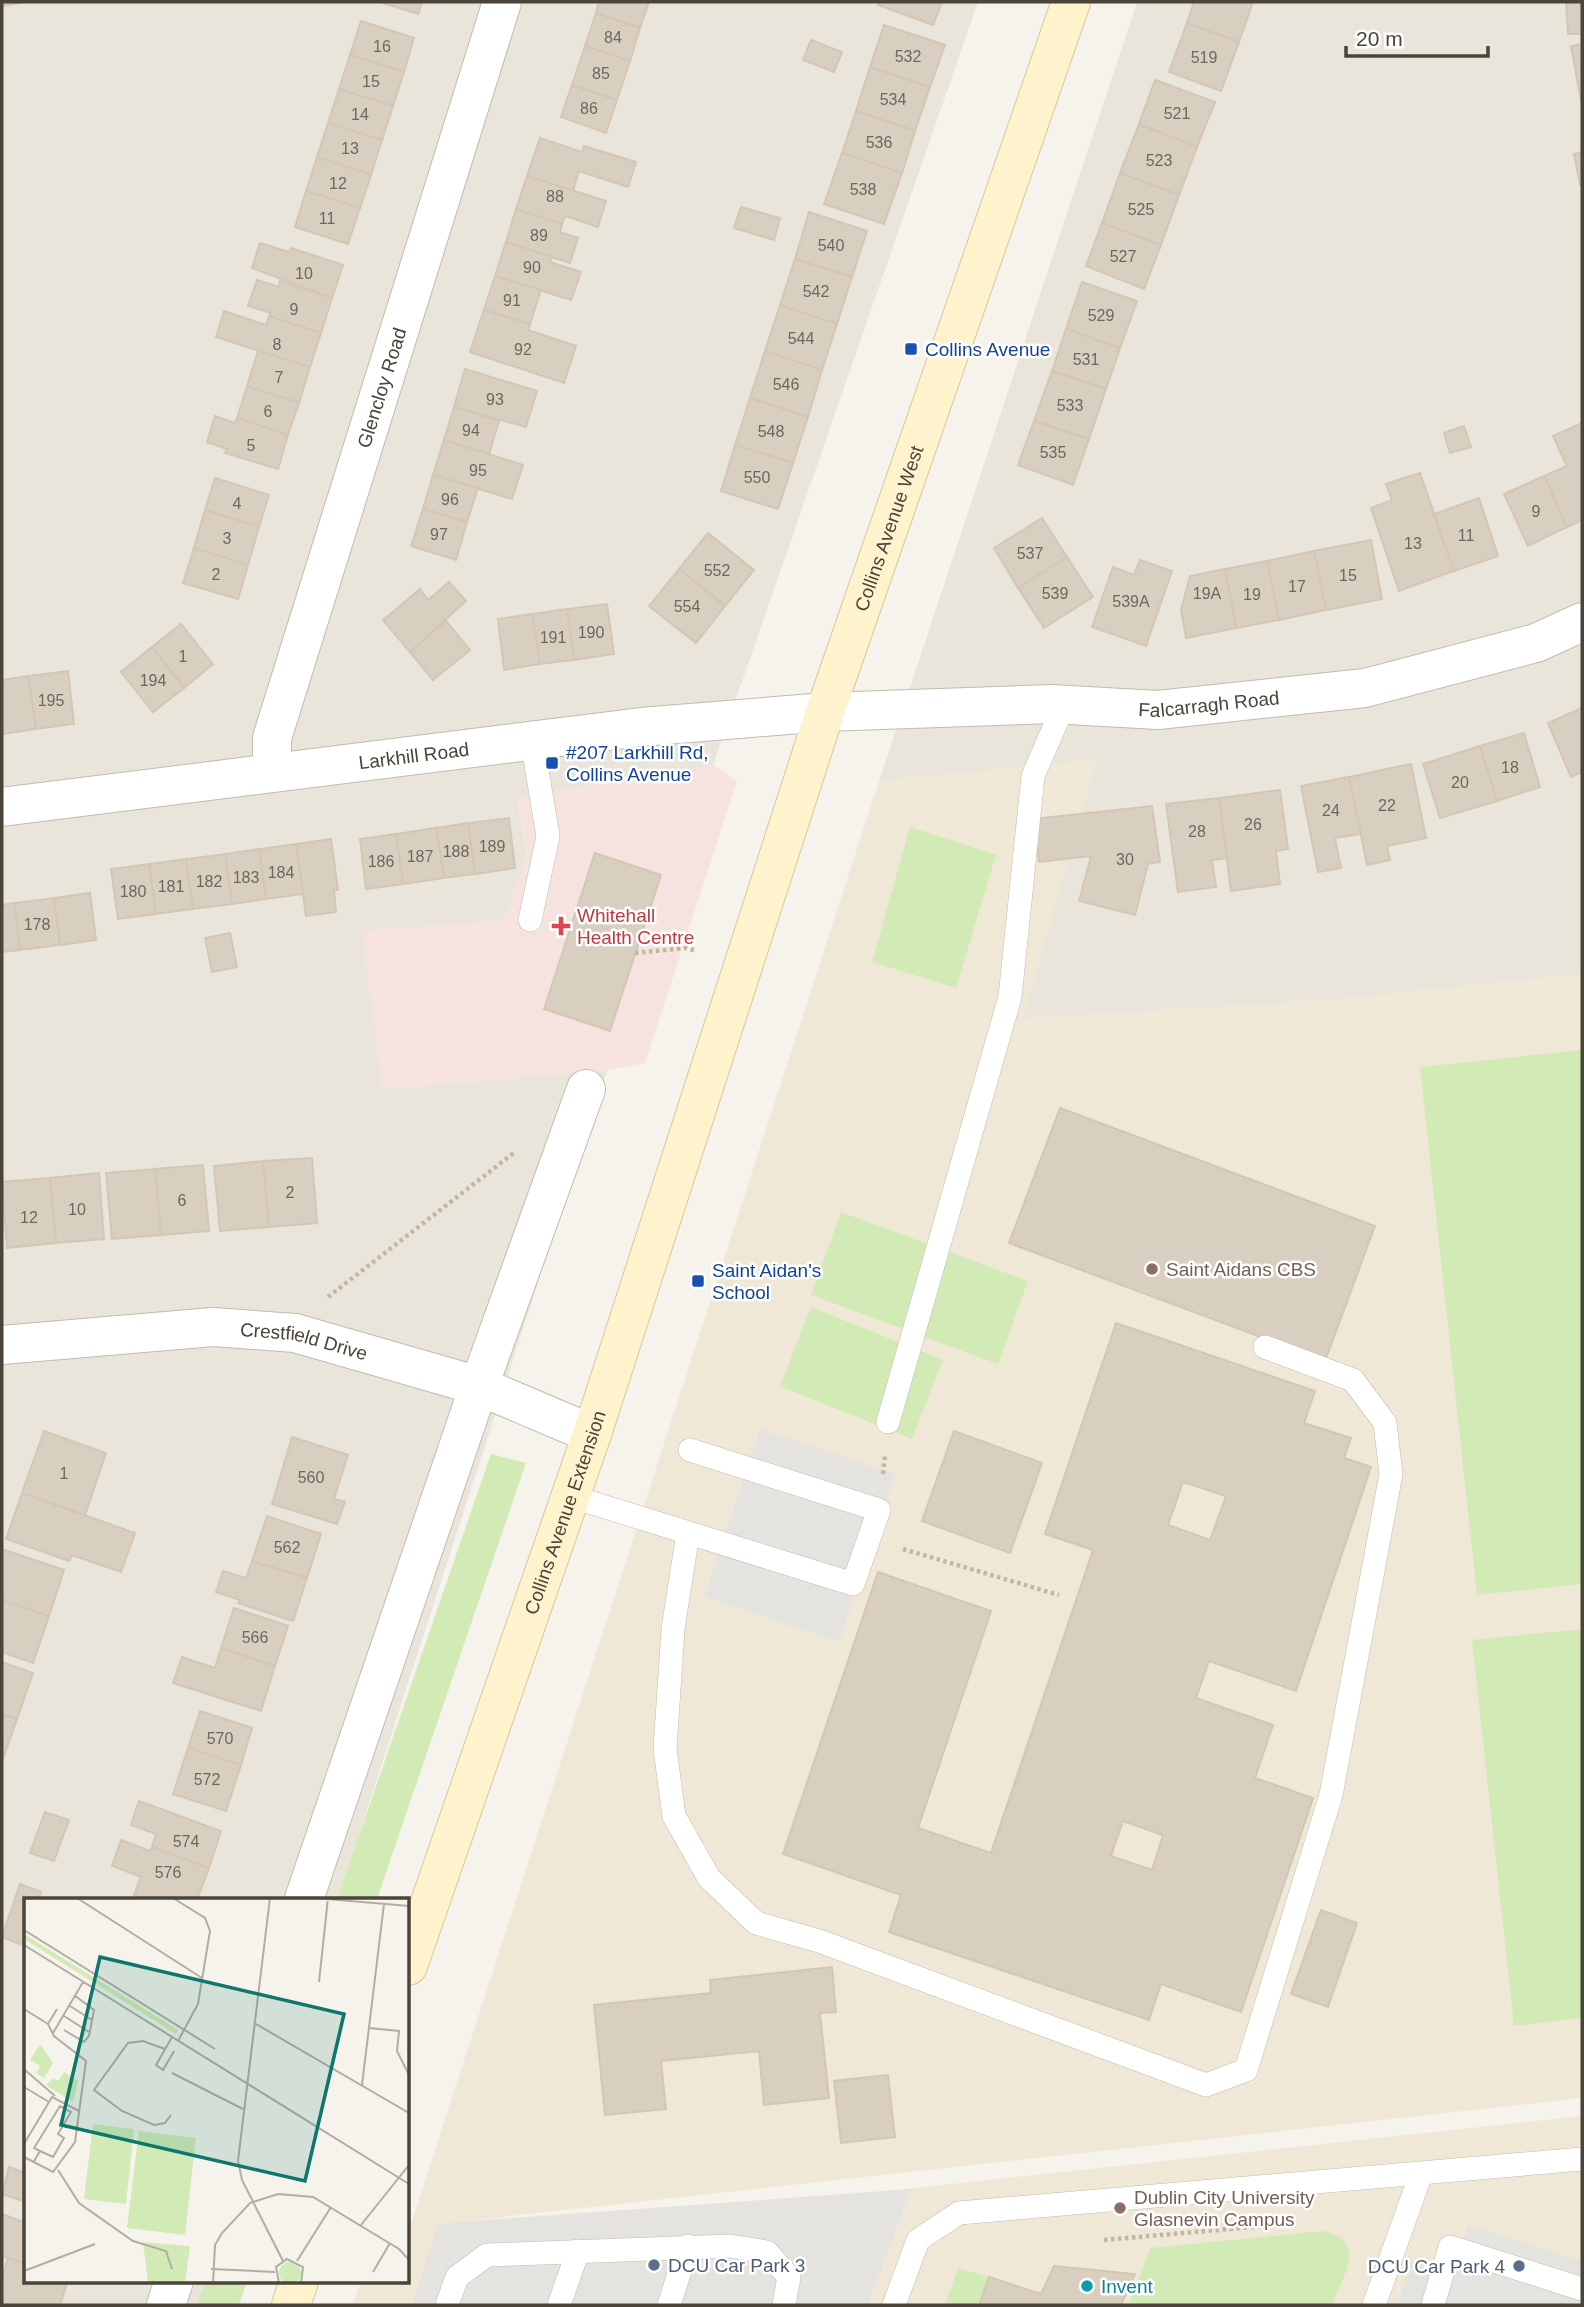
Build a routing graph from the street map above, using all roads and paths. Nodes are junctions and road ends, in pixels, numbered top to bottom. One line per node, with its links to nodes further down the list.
1 (502, 2): 7 (street, Glencloy Road)
2 (1071, 2): 5 (main road, Collins Avenue West)
3 (1582, 622): 4 (street, Falcarragh Road)
4 (1064, 705): 5 (street, Falcarragh Road); 19 (lane)
5 (825, 712): 6 (street, Larkhill Road); 12 (main road, Collins Avenue West)
6 (532, 741): 7 (street, Larkhill Road); 9 (lane)
7 (272, 773): 8 (street, Larkhill Road)
8 (2, 807)
9 (530, 920)
10 (697, 951): 11 (path)
11 (635, 953)
12 (712, 1056): 20 (main road, Collins Avenue Extension)
13 (586, 1089): 18 (street)
14 (523, 1145): 15 (path)
15 (295, 1333): 16 (street, Crestfield Drive); 18 (street, Crestfield Drive)
16 (2, 1345)
17 (1265, 1347): 24 (lane)
18 (480, 1385): 20 (street, Crestfield Drive); 27 (street)
19 (888, 1422): 23 (path)
20 (592, 1434): 22 (main road, Collins Avenue Extension)
21 (690, 1450): 23 (lane)
22 (570, 1496): 24 (lane); 28 (main road, Collins Avenue Extension)
23 (879, 1510): 25 (lane)
24 (688, 1533): 25 (lane)
25 (869, 1539): 26 (path)
26 (1059, 1595)
27 (304, 1898)
28 (410, 1960)
29 (1582, 2159): 30 (lane)
30 (1421, 2174): 42 (lane); 43 (lane)
31 (688, 2246): 32 (lane); 40 (lane); 41 (lane)
32 (578, 2251): 38 (lane); 39 (lane)
33 (174, 2282): 36 (street)
34 (299, 2282): 37 (main road)
35 (1582, 2290): 44 (lane)
36 (166, 2305)
37 (291, 2305)
38 (447, 2305)
39 (559, 2305)
40 (669, 2305)
41 (784, 2305)
42 (894, 2305)
43 (1374, 2305)
44 (1433, 2305)

